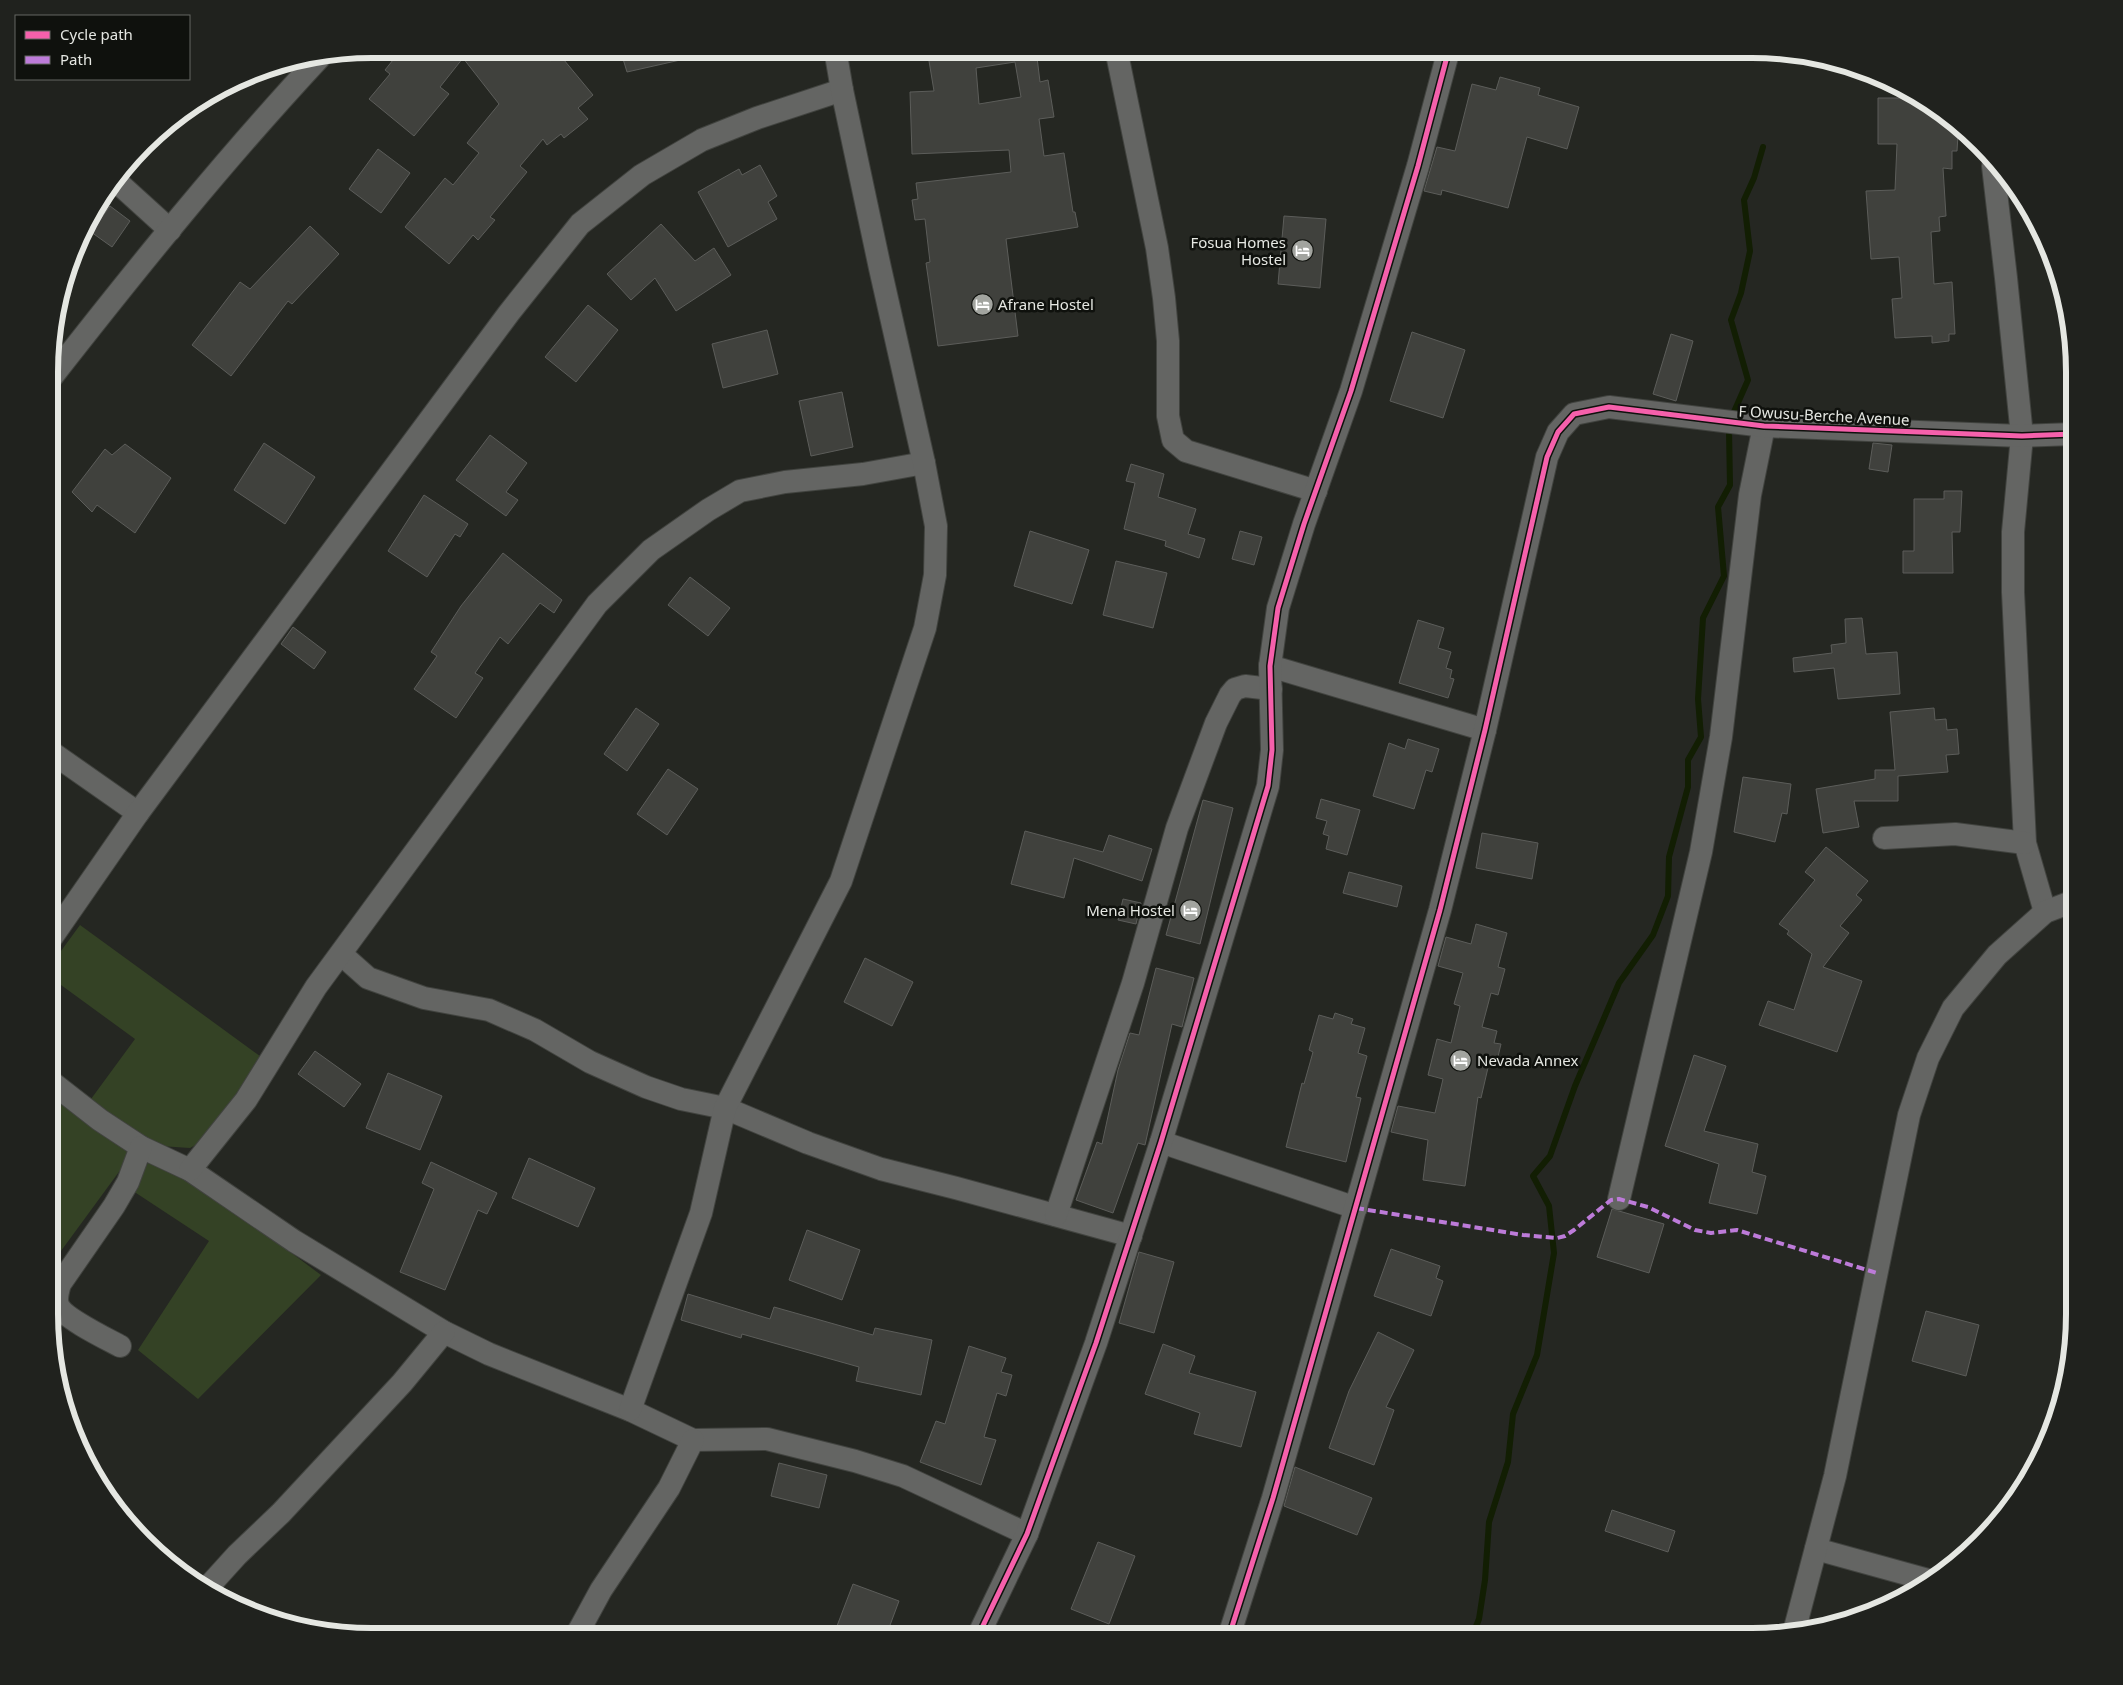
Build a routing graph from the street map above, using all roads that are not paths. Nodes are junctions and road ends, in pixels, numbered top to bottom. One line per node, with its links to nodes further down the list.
1 (837, 58): 5 (street)
2 (1118, 58): 14 (street)
3 (1447, 58): 14 (street)
4 (314, 63): 8 (street)
5 (842, 90): 13 (street); 19 (street)
6 (1994, 171): 12 (street)
7 (119, 184): 8 (street)
8 (170, 230): 9 (street)
9 (58, 370)
10 (1764, 426): 12 (street, F Owusu-Berche Avenue); 17 (street, F Owusu-Berche Avenue); 31 (street)
11 (2066, 434): 12 (street, F Owusu-Berche Avenue)
12 (2022, 436): 21 (street)
13 (924, 463): 25 (street); 27 (street)
14 (1316, 492): 15 (street)
15 (1270, 666): 16 (street); 17 (street)
16 (1271, 690): 28 (street); 33 (street)
17 (1485, 730): 32 (street)
18 (58, 757): 19 (street)
19 (138, 813): 24 (street)
20 (1884, 838): 21 (street)
21 (2025, 843): 23 (street)
22 (2066, 904): 23 (street)
23 (2045, 912): 42 (street)
24 (58, 928)
25 (341, 954): 27 (street); 30 (street)
26 (58, 1087): 29 (street)
27 (725, 1108): 33 (street); 39 (street)
28 (1161, 1142): 32 (street); 34 (street)
29 (141, 1146): 30 (street); 35 (street)
30 (190, 1170): 37 (street)
31 (1619, 1199)
32 (1356, 1208): 48 (street)
33 (1056, 1216): 34 (street)
34 (1131, 1236): 41 (street)
35 (58, 1291)
36 (58, 1302): 38 (street)
37 (444, 1332): 39 (street); 44 (street)
38 (120, 1346)
39 (630, 1410): 40 (street)
40 (693, 1440): 41 (street); 46 (street)
41 (1027, 1534): 47 (street)
42 (1816, 1549): 43 (street); 45 (street)
43 (1921, 1578)
44 (211, 1584)
45 (1795, 1624)
46 (581, 1628)
47 (982, 1628)
48 (1232, 1628)

